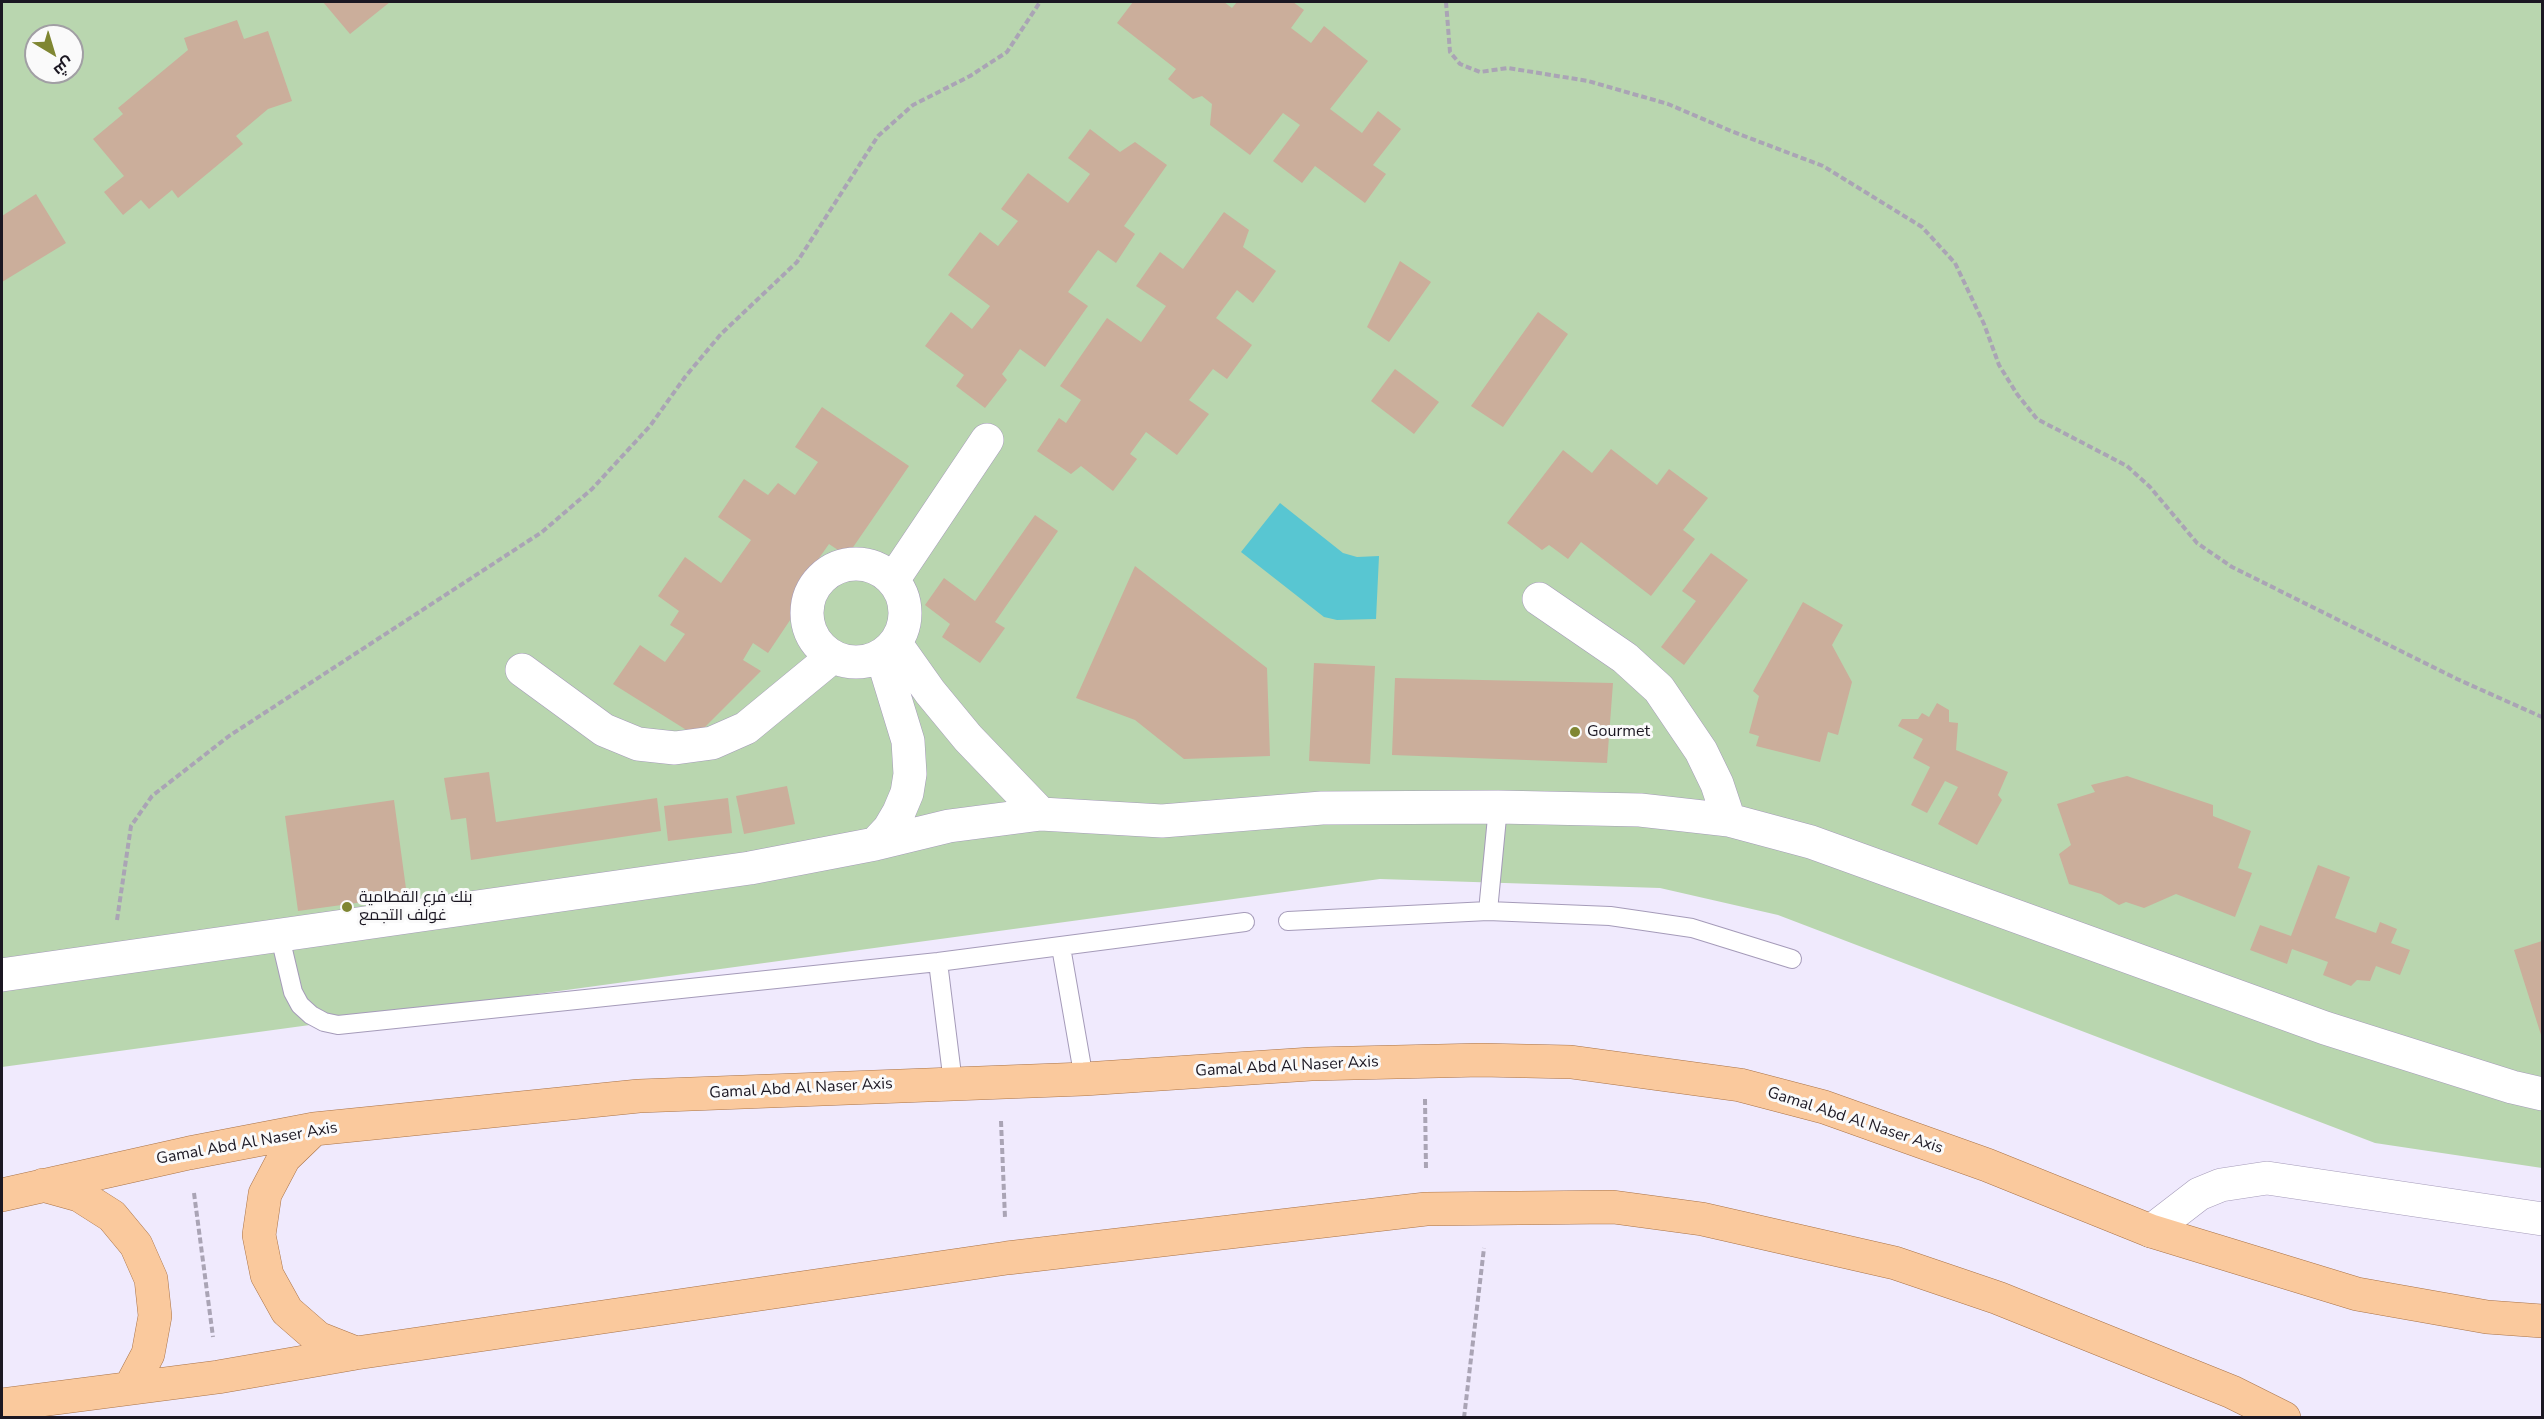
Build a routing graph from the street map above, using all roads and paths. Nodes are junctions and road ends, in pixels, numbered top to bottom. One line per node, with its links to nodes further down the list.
1 (1040, 2): 19 (path)
2 (1446, 2): 9 (path)
3 (987, 440): 4 (street)
4 (893, 580): 6 (street); 7 (street)
5 (1539, 599): 12 (street)
6 (889, 650): 7 (street); 11 (street); 13 (street)
7 (831, 658): 8 (street)
8 (522, 670)
9 (2542, 717)
10 (1498, 807): 11 (street); 12 (street); 14 (lane)
11 (1041, 814): 13 (street)
12 (1729, 820): 27 (street)
13 (875, 844): 17 (street)
14 (1488, 911): 15 (lane); 20 (lane)
15 (1288, 921)
16 (1245, 922): 18 (lane)
17 (280, 937): 19 (street); 21 (lane)
18 (1061, 947): 21 (lane); 24 (lane)
19 (111, 959): 22 (street)
20 (1792, 959)
21 (938, 962): 26 (lane)
22 (2, 975)
23 (1425, 1061): 24 (main road, Gamal Abd Al Naser Axis); 33 (path); 35 (main road, Gamal Abd Al Naser Axis)
24 (1084, 1079): 25 (main road, Gamal Abd Al Naser Axis)
25 (999, 1082): 26 (main road, Gamal Abd Al Naser Axis); 36 (path)
26 (953, 1083): 28 (main road, Gamal Abd Al Naser Axis)
27 (2542, 1094)
28 (314, 1128): 29 (main road, Gamal Abd Al Naser Axis); 38 (main road)
29 (189, 1153): 30 (main road, Gamal Abd Al Naser Axis); 39 (path)
30 (43, 1185): 31 (main road, Gamal Abd Al Naser Axis); 40 (main road)
31 (2, 1195)
32 (1488, 1208): 33 (main road); 42 (path); 43 (main road)
33 (1426, 1209): 36 (main road)
34 (2542, 1219): 35 (street)
35 (2151, 1231): 37 (main road, Gamal Abd Al Naser Axis)
36 (1007, 1258): 38 (main road)
37 (2542, 1321)
38 (356, 1353): 39 (main road)
39 (218, 1377): 40 (main road)
40 (130, 1388): 41 (main road)
41 (2, 1406)
42 (1464, 1418)
43 (2284, 1418)

